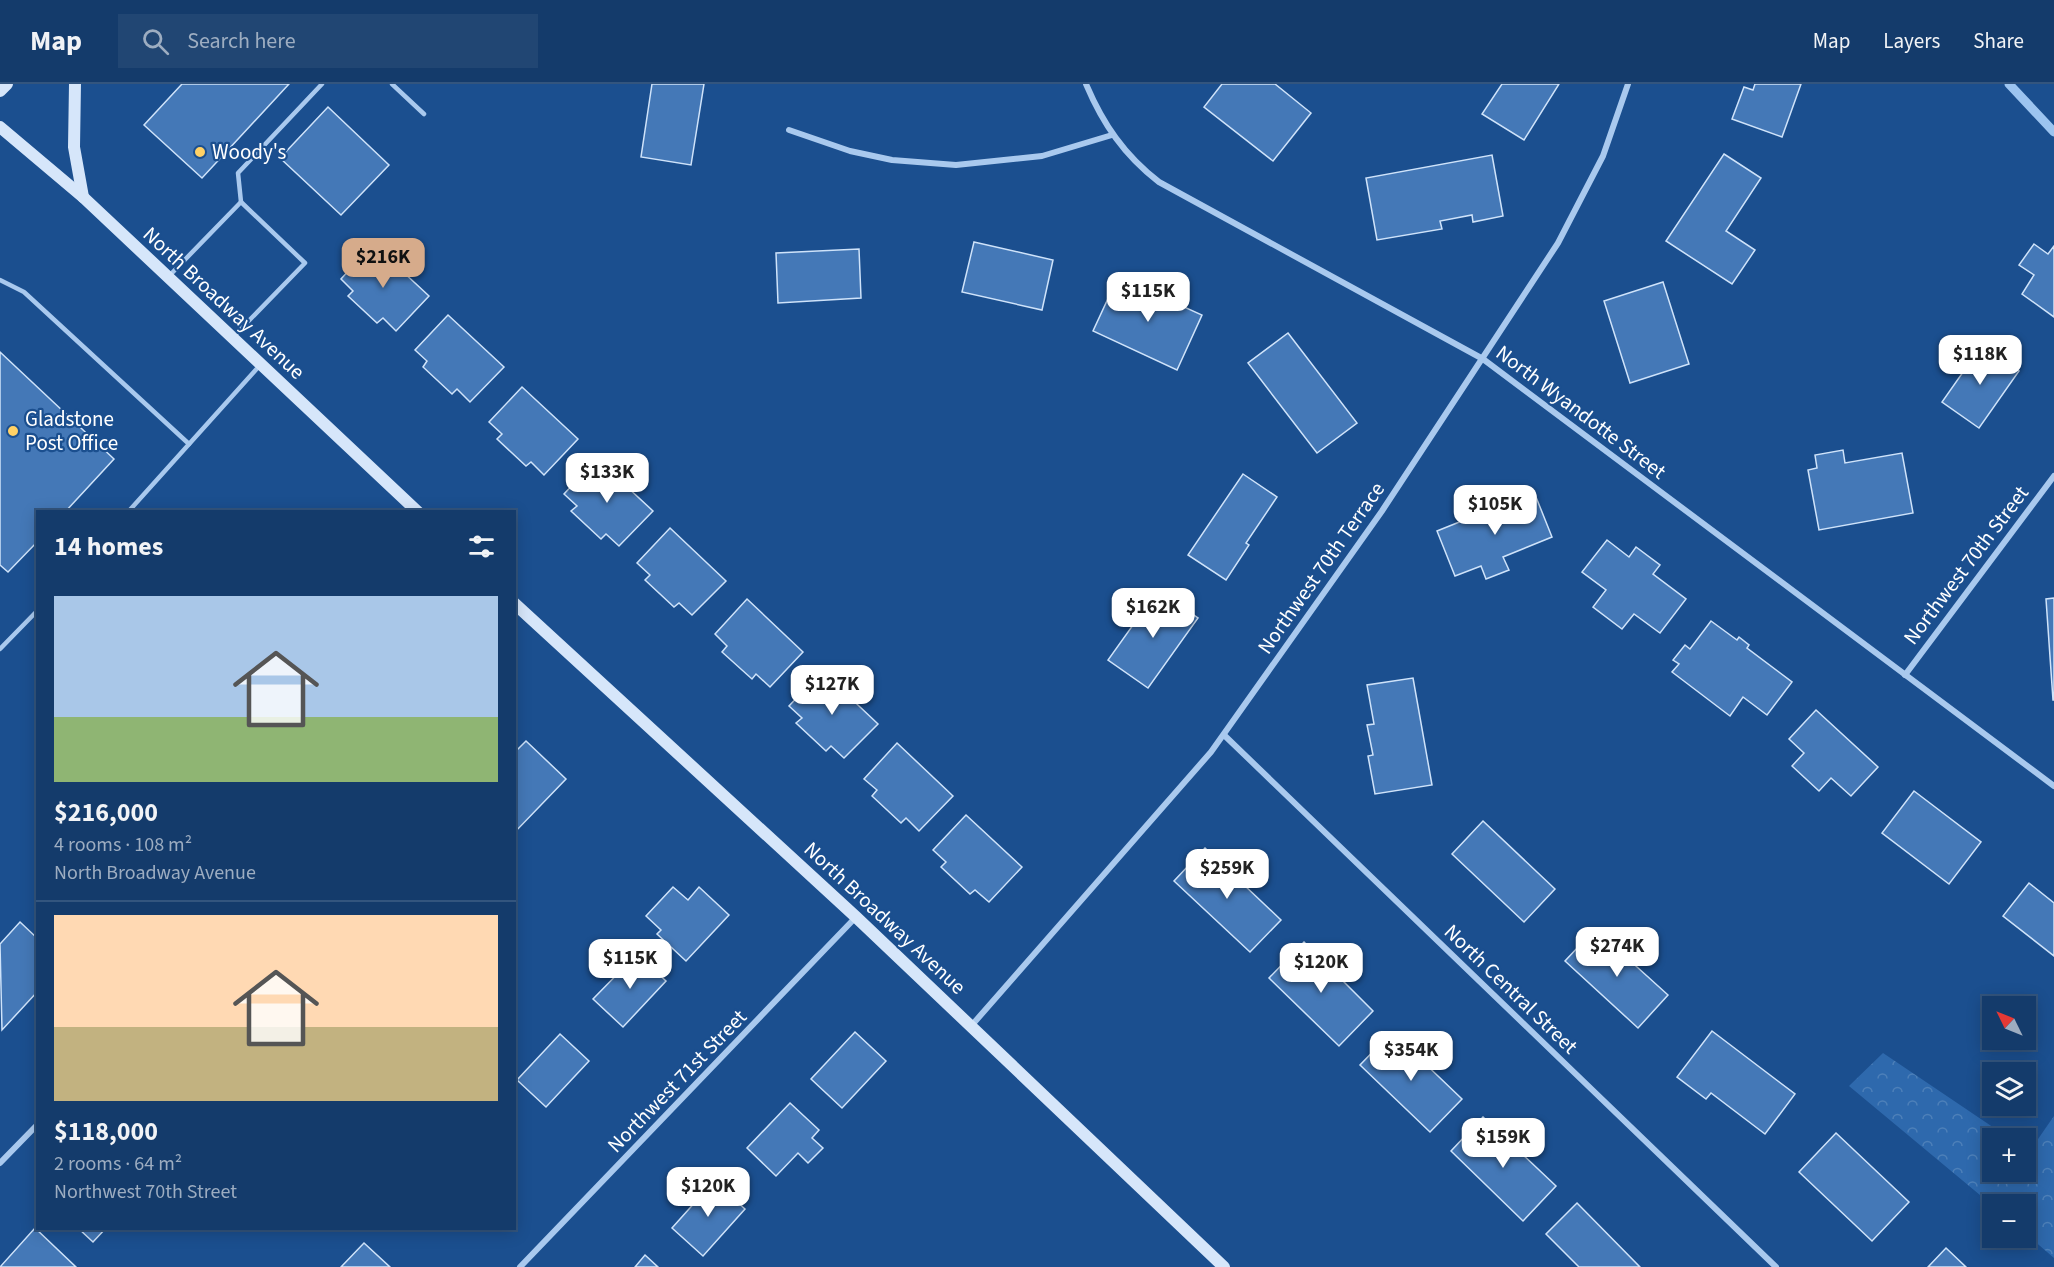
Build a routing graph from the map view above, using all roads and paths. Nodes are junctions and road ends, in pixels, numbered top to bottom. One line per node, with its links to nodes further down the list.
1 (7, 84): 7 (main road)
2 (75, 84): 12 (main road)
3 (322, 84): 13 (lane)
4 (392, 84): 8 (lane)
5 (1086, 84): 11 (street, North Wyandotte Street)
6 (1628, 84): 17 (street, Northwest 70th Terrace)
7 (0, 91)
8 (424, 114)
9 (0, 127): 12 (main road, North Broadway Avenue)
10 (789, 130): 11 (street)
11 (1112, 135): 17 (street, North Wyandotte Street)
12 (82, 197): 14 (main road, North Broadway Avenue)
13 (241, 202): 14 (lane); 16 (lane)
14 (168, 277): 16 (main road, North Broadway Avenue)
15 (0, 280): 19 (lane)
16 (232, 338): 18 (main road, North Broadway Avenue)
17 (1483, 359): 26 (street, North Wyandotte Street); 27 (street, Northwest 70th Terrace)
18 (261, 364): 19 (lane); 22 (main road, North Broadway Avenue)
19 (189, 444): 21 (lane)
20 (2054, 476): 26 (street, Northwest 70th Street)
21 (130, 510)
22 (416, 510)
23 (517, 610): 29 (main road, North Broadway Avenue)
24 (36, 612): 25 (lane)
25 (0, 649)
26 (1905, 675): 28 (street, North Wyandotte Street)
27 (1224, 735): 30 (street, Northwest 70th Terrace); 35 (street, North Central Street)
28 (2054, 786)
29 (856, 917): 30 (main road, North Broadway Avenue); 33 (street, Northwest 71st Street)
30 (972, 1025): 34 (main road, North Broadway Avenue)
31 (36, 1126): 32 (street)
32 (0, 1163)
33 (520, 1267)
34 (1224, 1267)
35 (1776, 1267)

